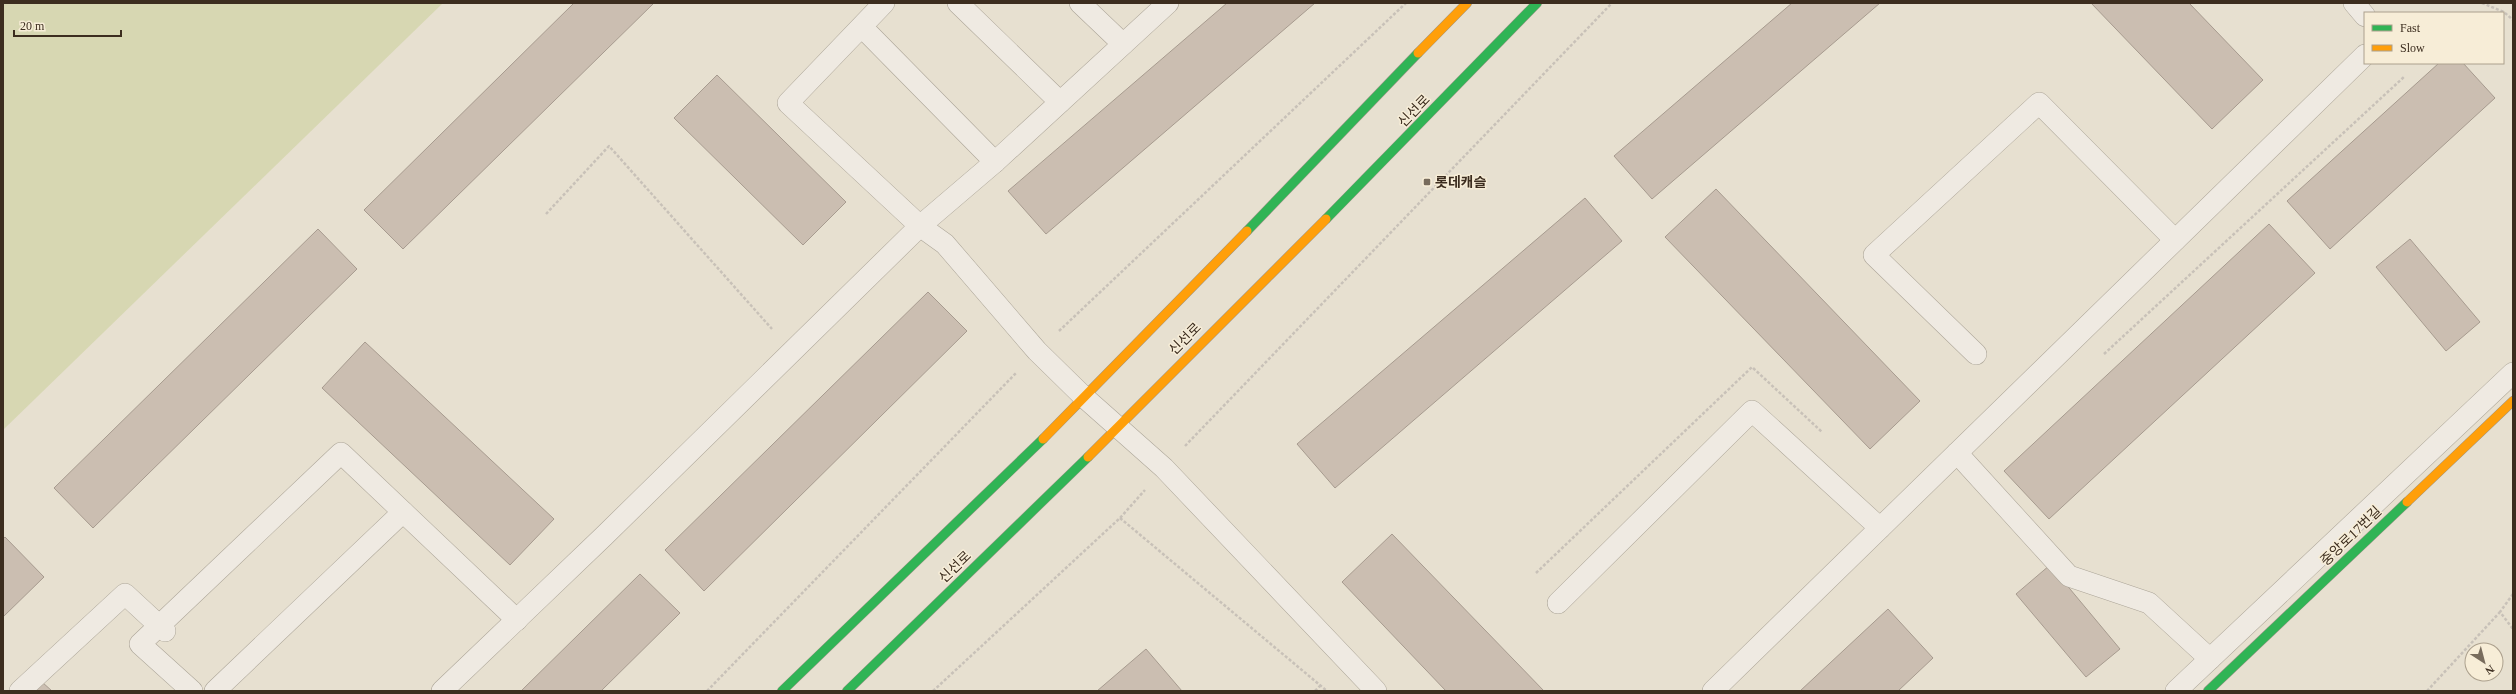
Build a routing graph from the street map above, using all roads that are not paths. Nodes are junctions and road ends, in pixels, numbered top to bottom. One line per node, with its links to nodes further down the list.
1 (884, 3): 9 (lane)
2 (958, 3): 12 (lane)
3 (1080, 3): 10 (lane)
4 (1168, 3): 10 (lane)
5 (1467, 3): 18 (main road)
6 (1537, 3): 20 (main road, 신선로)
7 (2354, 3): 8 (lane)
8 (2364, 15)
9 (862, 27): 13 (lane); 14 (lane)
10 (1123, 44): 12 (lane)
11 (2364, 56): 15 (lane)
12 (1060, 102): 13 (lane)
13 (995, 162): 14 (lane)
14 (920, 226): 18 (lane); 25 (lane)
15 (2175, 240): 16 (lane); 21 (lane)
16 (1976, 354)
17 (2513, 373): 27 (lane)
18 (1085, 398): 20 (lane); 32 (main road)
19 (2513, 401): 37 (main road, 중앙로17번길)
20 (1117, 425): 33 (main road, 신선로); 34 (lane)
21 (1957, 453): 23 (lane); 27 (lane)
22 (403, 512): 25 (lane); 26 (lane); 30 (lane)
23 (1880, 528): 24 (lane); 35 (lane)
24 (1558, 603)
25 (517, 620): 31 (lane)
26 (161, 629): 28 (lane); 29 (lane)
27 (2210, 659): 36 (lane)
28 (20, 691)
29 (192, 691)
30 (215, 691)
31 (442, 691)
32 (782, 691)
33 (848, 691)
34 (1376, 691)
35 (1713, 691)
36 (2176, 691)
37 (2208, 691)

